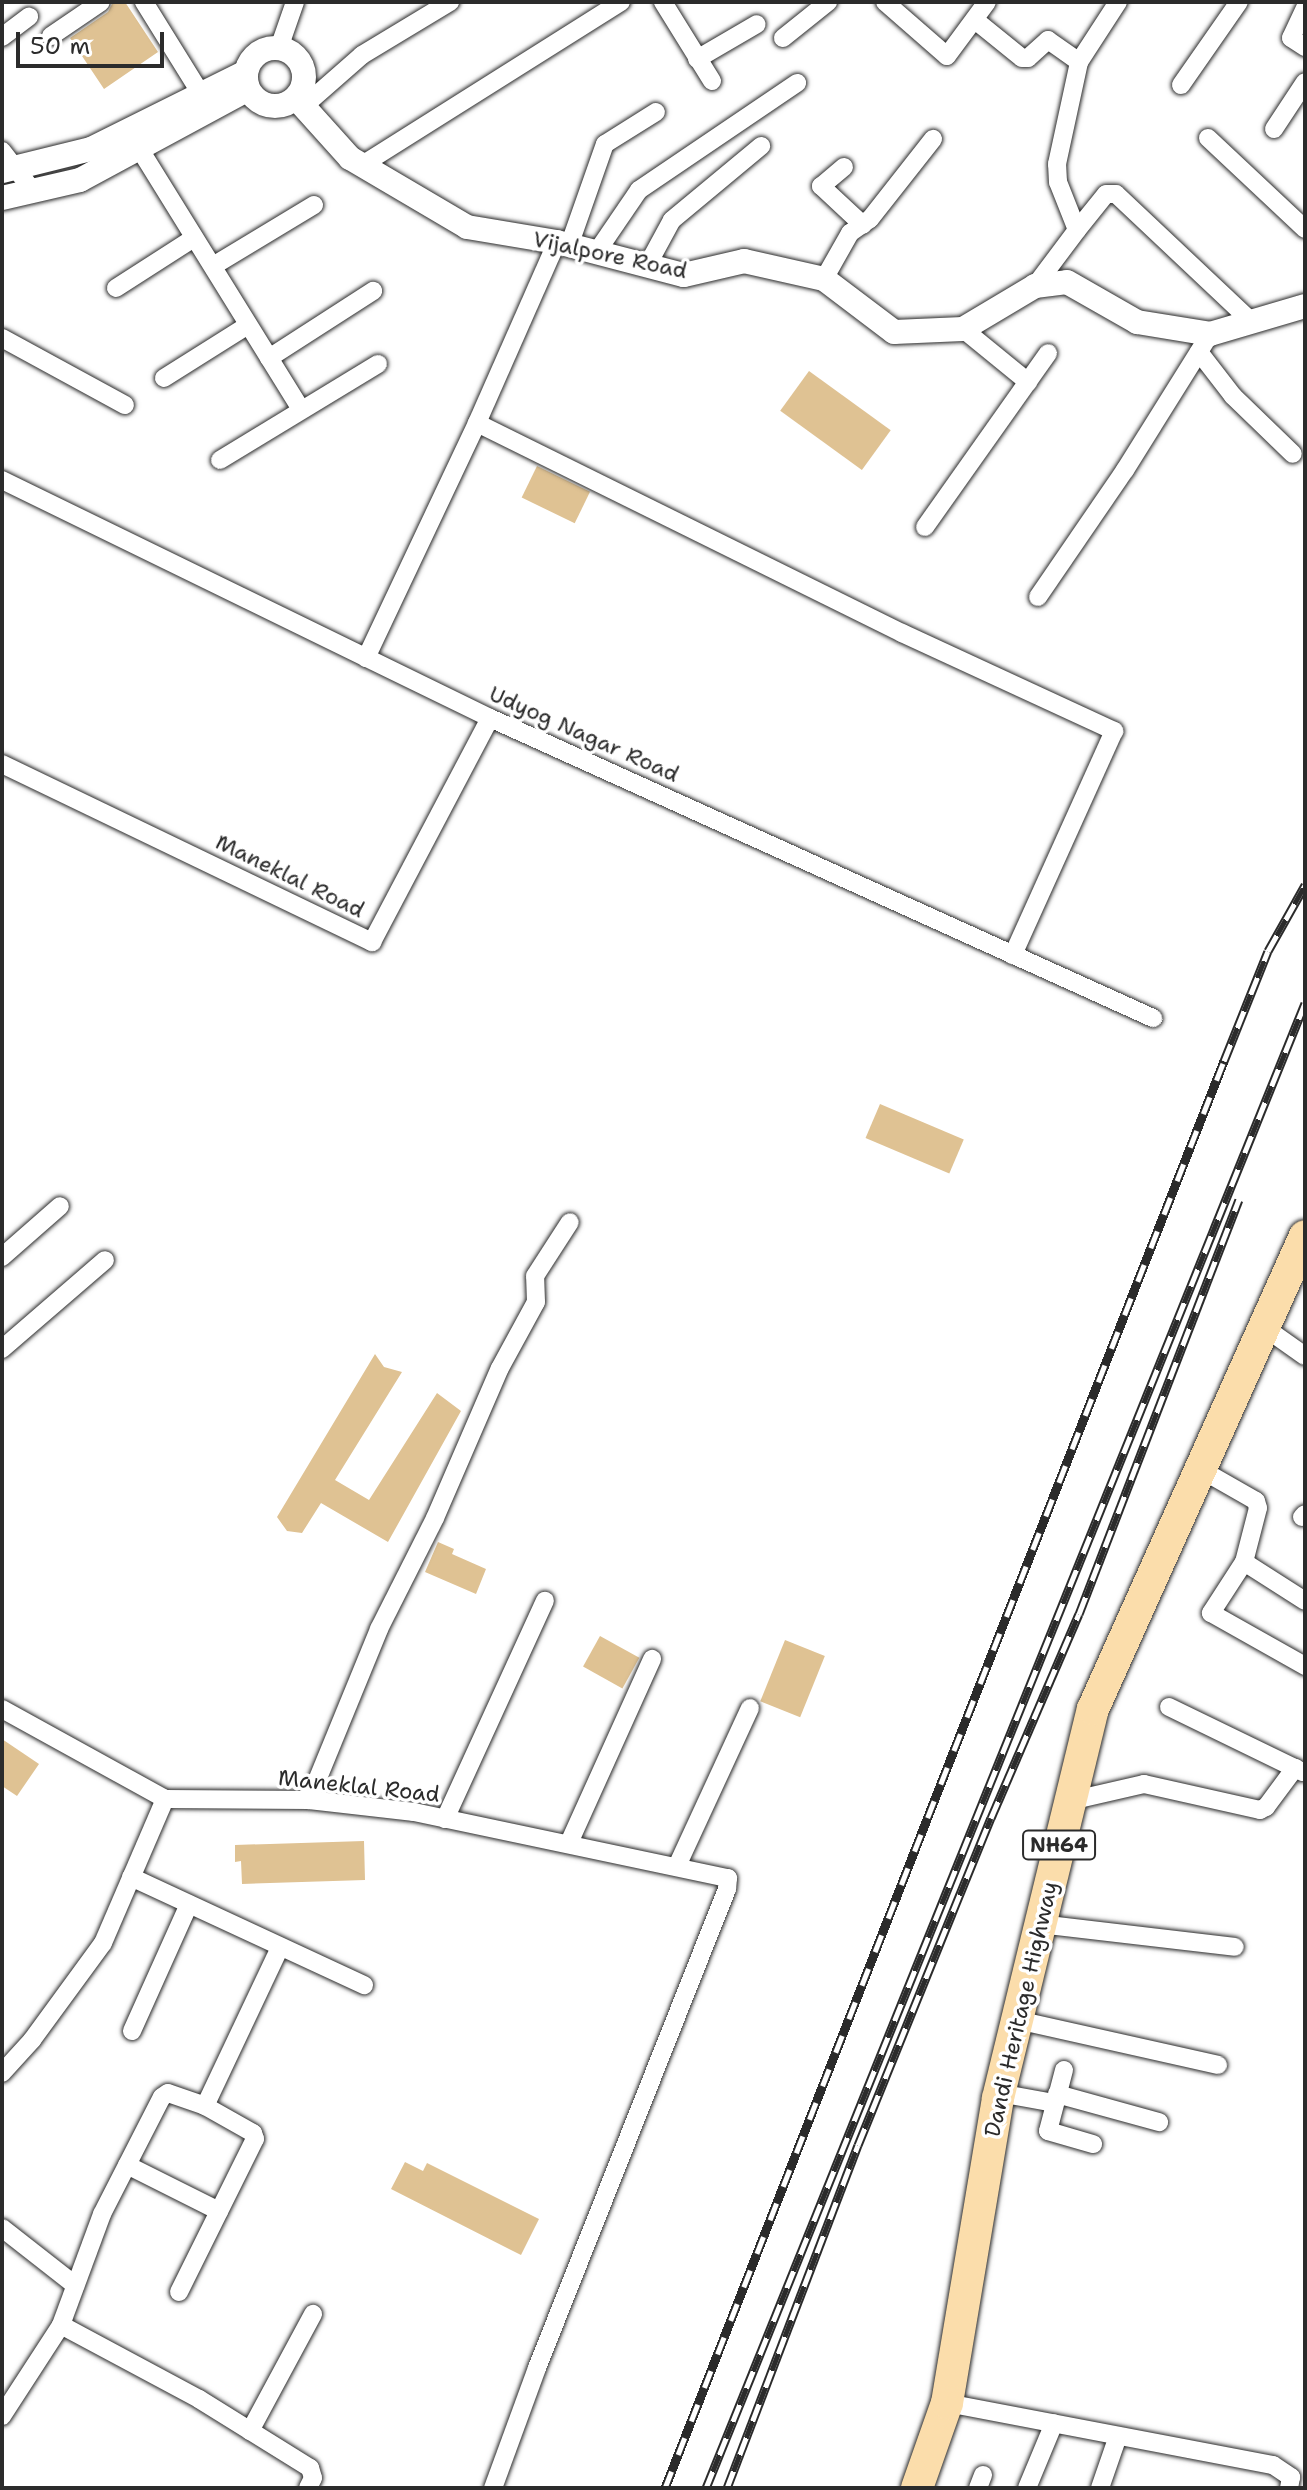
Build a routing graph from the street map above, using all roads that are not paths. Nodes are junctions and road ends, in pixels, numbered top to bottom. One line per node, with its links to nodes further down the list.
1 (101, 2): 15 (street)
2 (144, 2): 27 (street)
3 (295, 2): 19 (street)
4 (450, 2): 28 (street)
5 (621, 2): 36 (street)
6 (663, 2): 20 (street)
7 (828, 2): 17 (street)
8 (885, 2): 12 (street)
9 (1118, 2): 21 (street)
10 (1239, 2): 26 (street)
11 (1305, 8): 18 (street)
12 (977, 9): 21 (street)
13 (29, 17): 16 (street)
14 (757, 24): 20 (street)
15 (51, 36)
16 (2, 37)
17 (783, 38)
18 (1305, 47)
19 (279, 48): 22 (main road); 28 (main road)
20 (697, 59): 23 (street)
21 (1079, 62): 43 (street)
22 (247, 80): 27 (main road); 28 (main road); 34 (main road)
23 (712, 81)
24 (1305, 82): 30 (street)
25 (797, 83): 46 (street)
26 (1181, 85)
27 (201, 94): 35 (main road)
28 (300, 102): 36 (main road, Vijalpore Road)
29 (656, 112): 45 (street)
30 (1274, 129)
31 (1208, 138): 42 (street)
32 (933, 139): 41 (street)
33 (761, 146): 48 (street)
34 (139, 148): 38 (main road); 44 (street)
35 (6, 163): 38 (street)
36 (362, 165): 45 (main road, Vijalpore Road)
37 (844, 167): 41 (street)
38 (33, 191): 39 (main road)
39 (2, 198)
40 (314, 205): 47 (street)
41 (863, 225): 49 (street)
42 (1305, 229)
43 (1077, 230): 50 (street); 54 (street)
44 (194, 238): 47 (street); 51 (street)
45 (563, 244): 46 (main road, Vijalpore Road); 66 (street)
46 (596, 253): 48 (main road, Vijalpore Road)
47 (213, 266): 55 (street)
48 (647, 266): 49 (main road, Vijalpore Road)
49 (824, 279): 56 (main road, Vijalpore Road)
50 (1035, 286): 56 (main road, Vijalpore Road); 58 (main road)
51 (116, 288)
52 (373, 291): 60 (street)
53 (1305, 306): 54 (main road)
54 (1252, 322): 58 (main road)
55 (248, 325): 60 (street); 62 (street)
56 (963, 329): 63 (street)
57 (2, 338): 64 (street)
58 (1205, 343): 67 (street); 71 (street)
59 (1048, 353): 63 (street)
60 (269, 358): 65 (street)
61 (378, 364): 65 (street)
62 (164, 378)
63 (1028, 382): 70 (street)
64 (125, 405)
65 (301, 409): 68 (street)
66 (477, 423): 72 (street); 75 (street)
67 (1293, 454)
68 (220, 460)
69 (2, 480): 72 (street, Udyog Nagar Road)
70 (925, 527)
71 (1038, 597)
72 (366, 658): 73 (street, Udyog Nagar Road)
73 (490, 718): 74 (street, Maneklal Road); 75 (street, Udyog Nagar Road)
74 (2, 764)
75 (1013, 955): 76 (street, Udyog Nagar Road)
76 (1153, 1018)
77 (60, 1206): 80 (street)
78 (570, 1222): 96 (street)
79 (1305, 1236): 82 (highway, Dandi Heritage Highway / NH64)
80 (2, 1257)
81 (105, 1260): 83 (street)
82 (1264, 1327): 84 (street); 85 (highway, Dandi Heritage Highway / NH64)
83 (2, 1349)
84 (1305, 1356)
85 (1200, 1469): 86 (street); 97 (highway, Dandi Heritage Highway / NH64)
86 (1244, 1562): 88 (street); 90 (street)
87 (545, 1601): 98 (street)
88 (1305, 1601)
89 (652, 1659): 99 (street)
90 (1305, 1666)
91 (1169, 1707): 94 (street)
92 (750, 1708): 100 (street)
93 (2, 1709): 95 (street, Maneklal Road)
94 (1300, 1770): 97 (street)
95 (165, 1799): 96 (street, Maneklal Road); 101 (street)
96 (309, 1800): 98 (street, Maneklal Road)
97 (1070, 1801): 103 (highway, Dandi Heritage Highway / NH64)
98 (445, 1819): 99 (street, Maneklal Road)
99 (569, 1843): 100 (street, Maneklal Road)
100 (677, 1866): 130 (street, Maneklal Road)
101 (131, 1877): 102 (street); 111 (street)
102 (189, 1904): 104 (street); 108 (street)
103 (1040, 1924): 105 (street); 107 (highway, Dandi Heritage Highway / NH64)
104 (280, 1947): 106 (street); 114 (street)
105 (1235, 1947)
106 (364, 1985)
107 (1017, 2020): 109 (street); 112 (highway, Dandi Heritage Highway / NH64)
108 (132, 2031)
109 (1218, 2065)
110 (1064, 2070): 113 (street)
111 (2, 2073)
112 (999, 2093): 113 (street); 124 (highway, Dandi Heritage Highway / NH64)
113 (1056, 2098): 115 (street); 116 (street)
114 (205, 2106): 117 (street); 118 (street)
115 (1159, 2122)
116 (1093, 2144)
117 (127, 2165): 118 (street); 120 (street)
118 (219, 2211): 121 (street)
119 (2, 2228): 120 (street)
120 (75, 2285): 123 (street)
121 (179, 2292)
122 (313, 2314): 127 (street)
123 (61, 2325): 125 (street); 127 (street)
124 (947, 2403): 126 (street); 131 (highway, Dandi Heritage Highway / NH64)
125 (2, 2416)
126 (1054, 2423): 128 (street); 132 (street)
127 (250, 2431): 129 (street)
128 (1118, 2436): 133 (street); 134 (street)
129 (308, 2488)
130 (493, 2488)
131 (917, 2488)
132 (1027, 2488)
133 (1100, 2488)
134 (1289, 2488)

